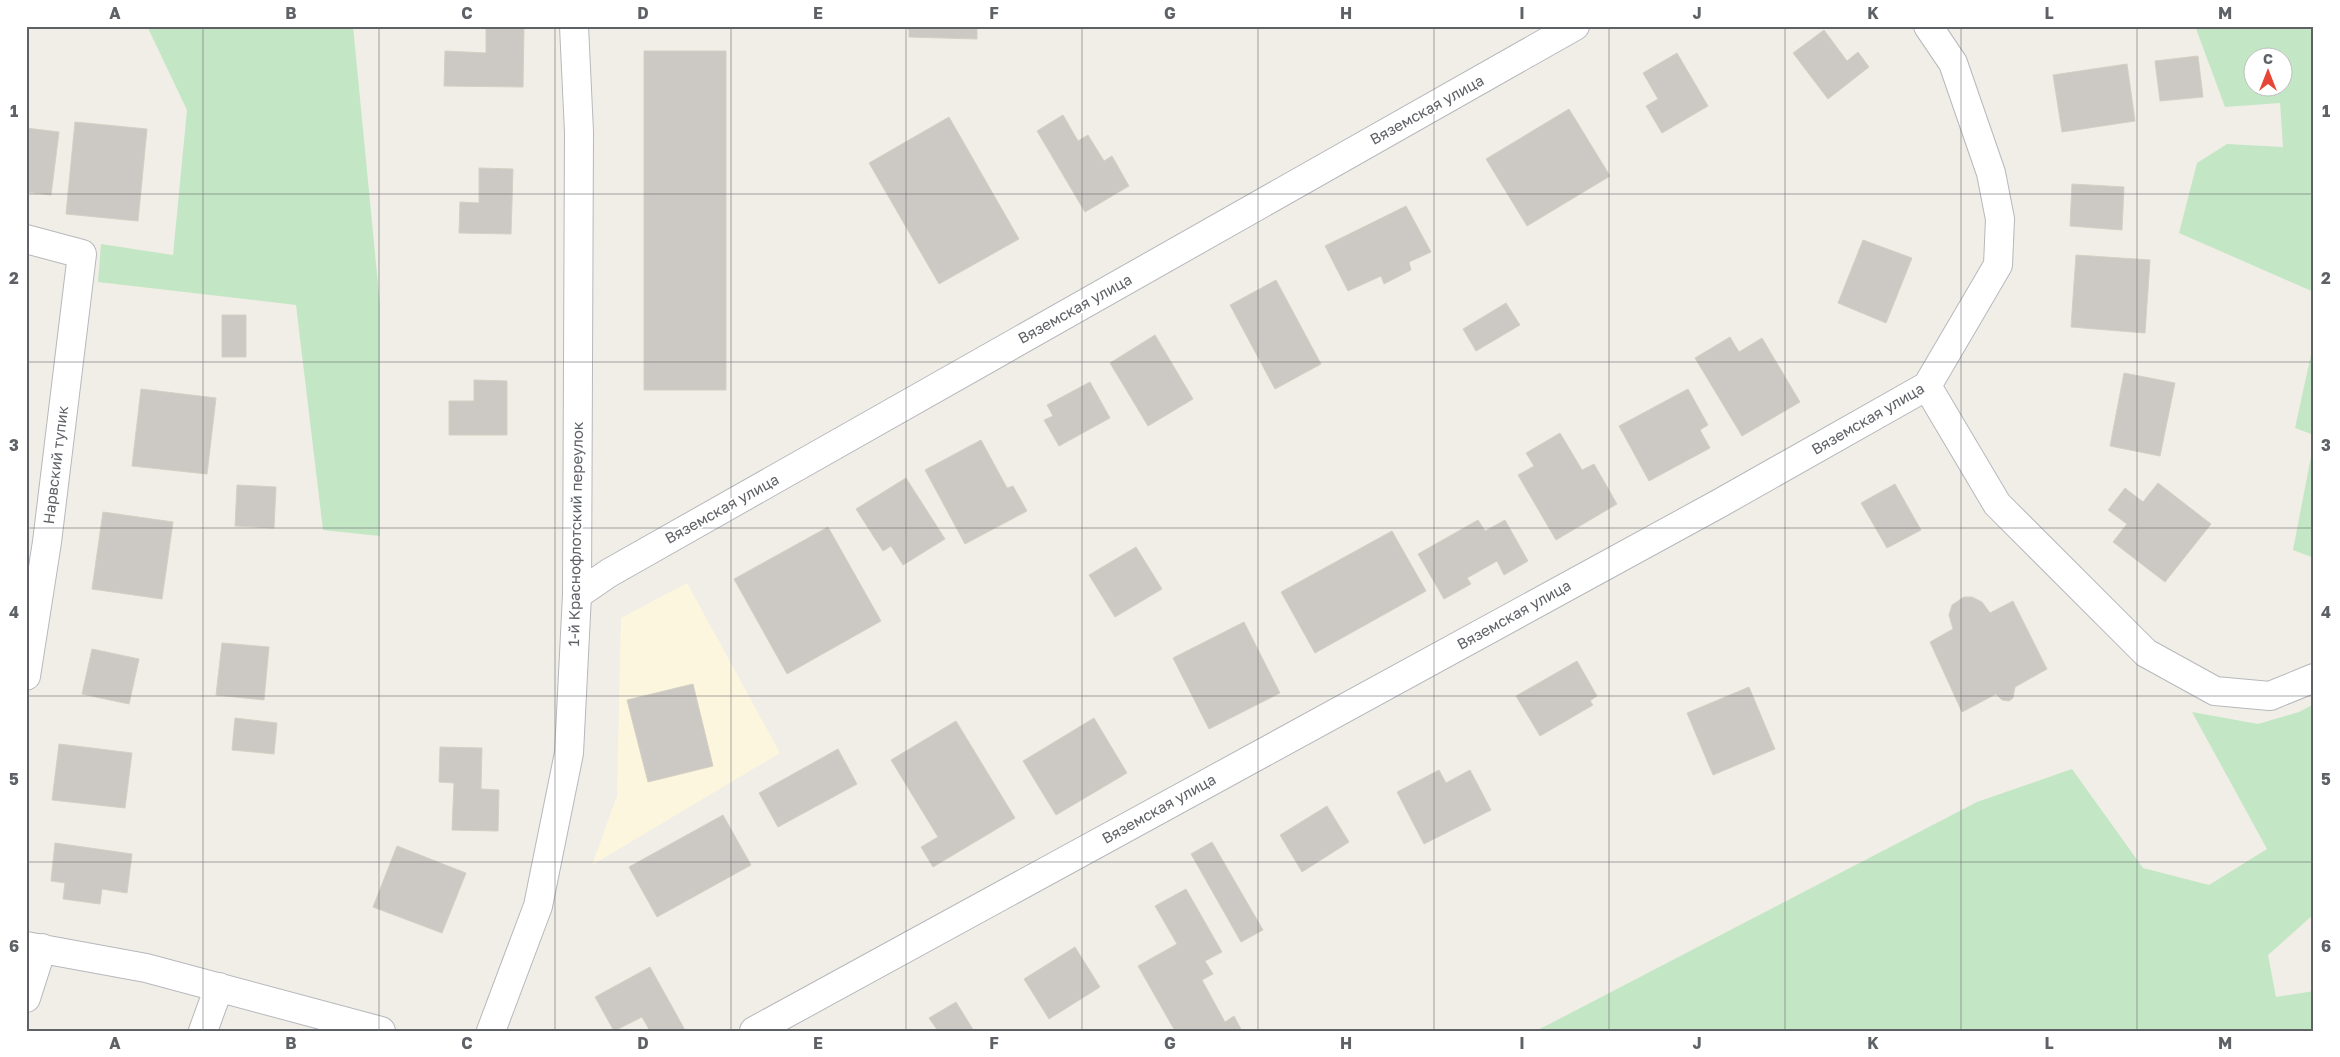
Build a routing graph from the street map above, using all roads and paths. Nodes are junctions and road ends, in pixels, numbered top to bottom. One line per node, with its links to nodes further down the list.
1 (574, 26): 6 (street, 1-й Краснофлотский переулок)
2 (1575, 26): 6 (street, Вяземская улица)
3 (1928, 26): 5 (street, Вяземская улица)
4 (26, 239): 7 (street, Нарвский тупик)
5 (1928, 386): 8 (street); 15 (street, Вяземская улица)
6 (577, 595): 14 (street, 1-й Краснофлотский переулок)
7 (26, 676)
8 (2314, 678)
9 (34, 947): 10 (street); 11 (street)
10 (219, 987): 12 (street); 13 (street)
11 (26, 998)
12 (203, 1031)
13 (381, 1031)
14 (491, 1031)
15 (754, 1031)

